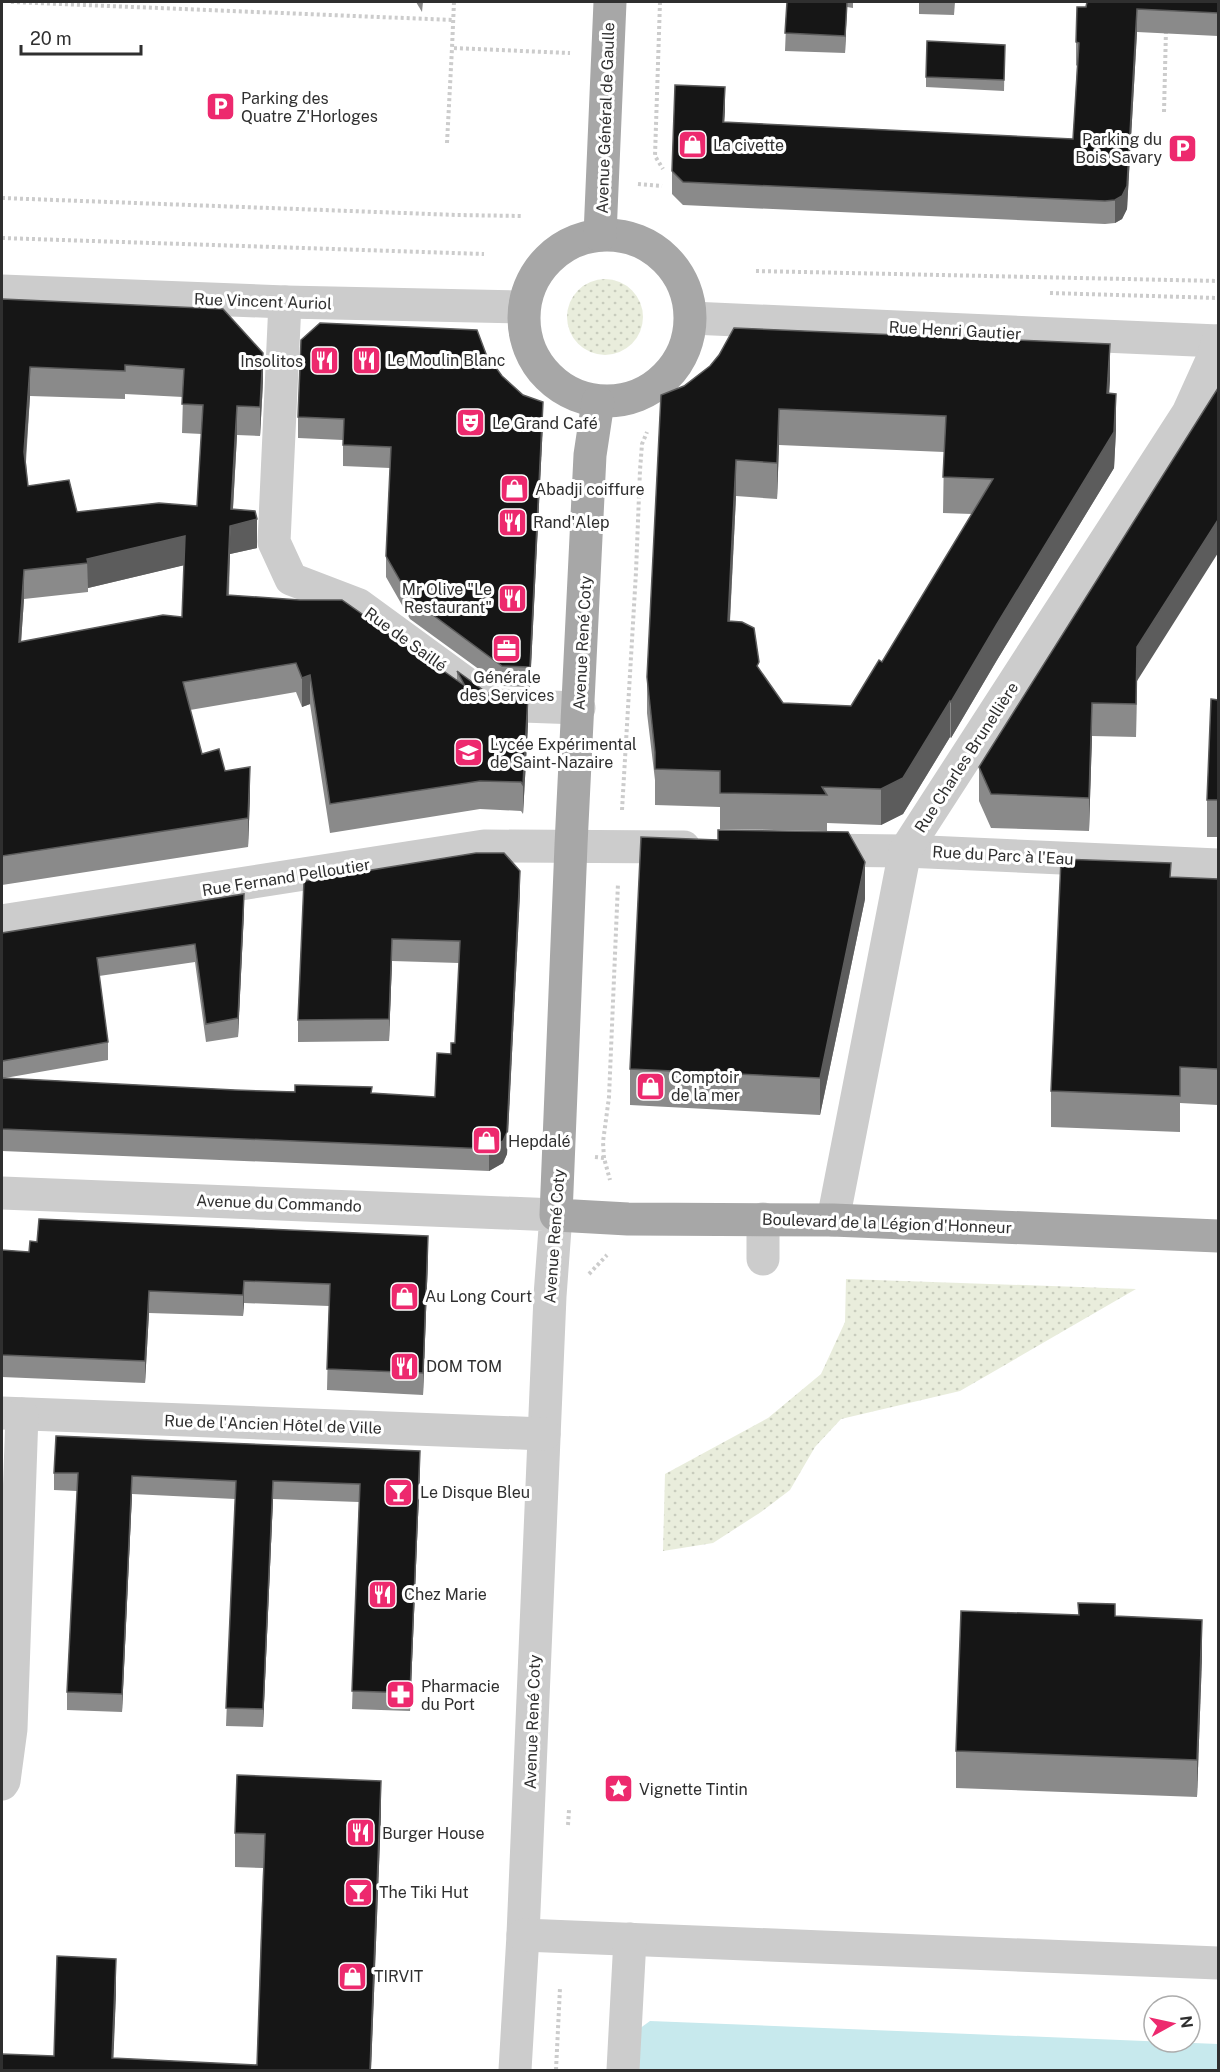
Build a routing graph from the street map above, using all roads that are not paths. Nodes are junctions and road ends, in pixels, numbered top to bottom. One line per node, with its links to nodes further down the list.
1 (610, 2): 2 (main road, Avenue Général de Gaulle)
2 (600, 235): 5 (main road); 6 (main road)
3 (2, 291): 4 (street, Rue Vincent Auriol)
4 (285, 302): 5 (street, Rue Vincent Auriol); 9 (street, Rue de Saillé)
5 (524, 307): 8 (main road)
6 (691, 318): 7 (street, Rue Henri Gautier); 8 (main road)
7 (1218, 341): 13 (street, Rue Charles Brunellière)
8 (598, 402): 9 (main road, Avenue René Coty)
9 (579, 708): 10 (main road, Avenue René Coty)
10 (571, 845): 11 (street); 15 (street, Rue Fernand Pelloutier); 17 (main road, Avenue René Coty)
11 (718, 848)
12 (789, 849): 13 (street, Rue du Parc à l'Eau)
13 (905, 851): 14 (street, Rue du Parc à l'Eau); 19 (street, Rue Charles Brunellière)
14 (1218, 865)
15 (2, 921)
16 (2, 1193): 17 (street, Avenue du Commando)
17 (556, 1215): 18 (main road, Boulevard de la Légion d'Honneur); 23 (street, Avenue René Coty)
18 (763, 1219): 19 (main road, Boulevard de la Légion d'Honneur); 21 (street)
19 (833, 1220): 20 (main road, Boulevard de la Légion d'Honneur)
20 (1218, 1236)
21 (763, 1259)
22 (12, 1414): 23 (street, Rue de l'Ancien Hôtel de Ville); 24 (street)
23 (544, 1434): 25 (street, Avenue René Coty)
24 (2, 1784)
25 (523, 1935): 26 (street); 28 (street, Avenue René Coty)
26 (630, 1939): 27 (street); 29 (street)
27 (1218, 1963)
28 (515, 2070)
29 (623, 2070)

